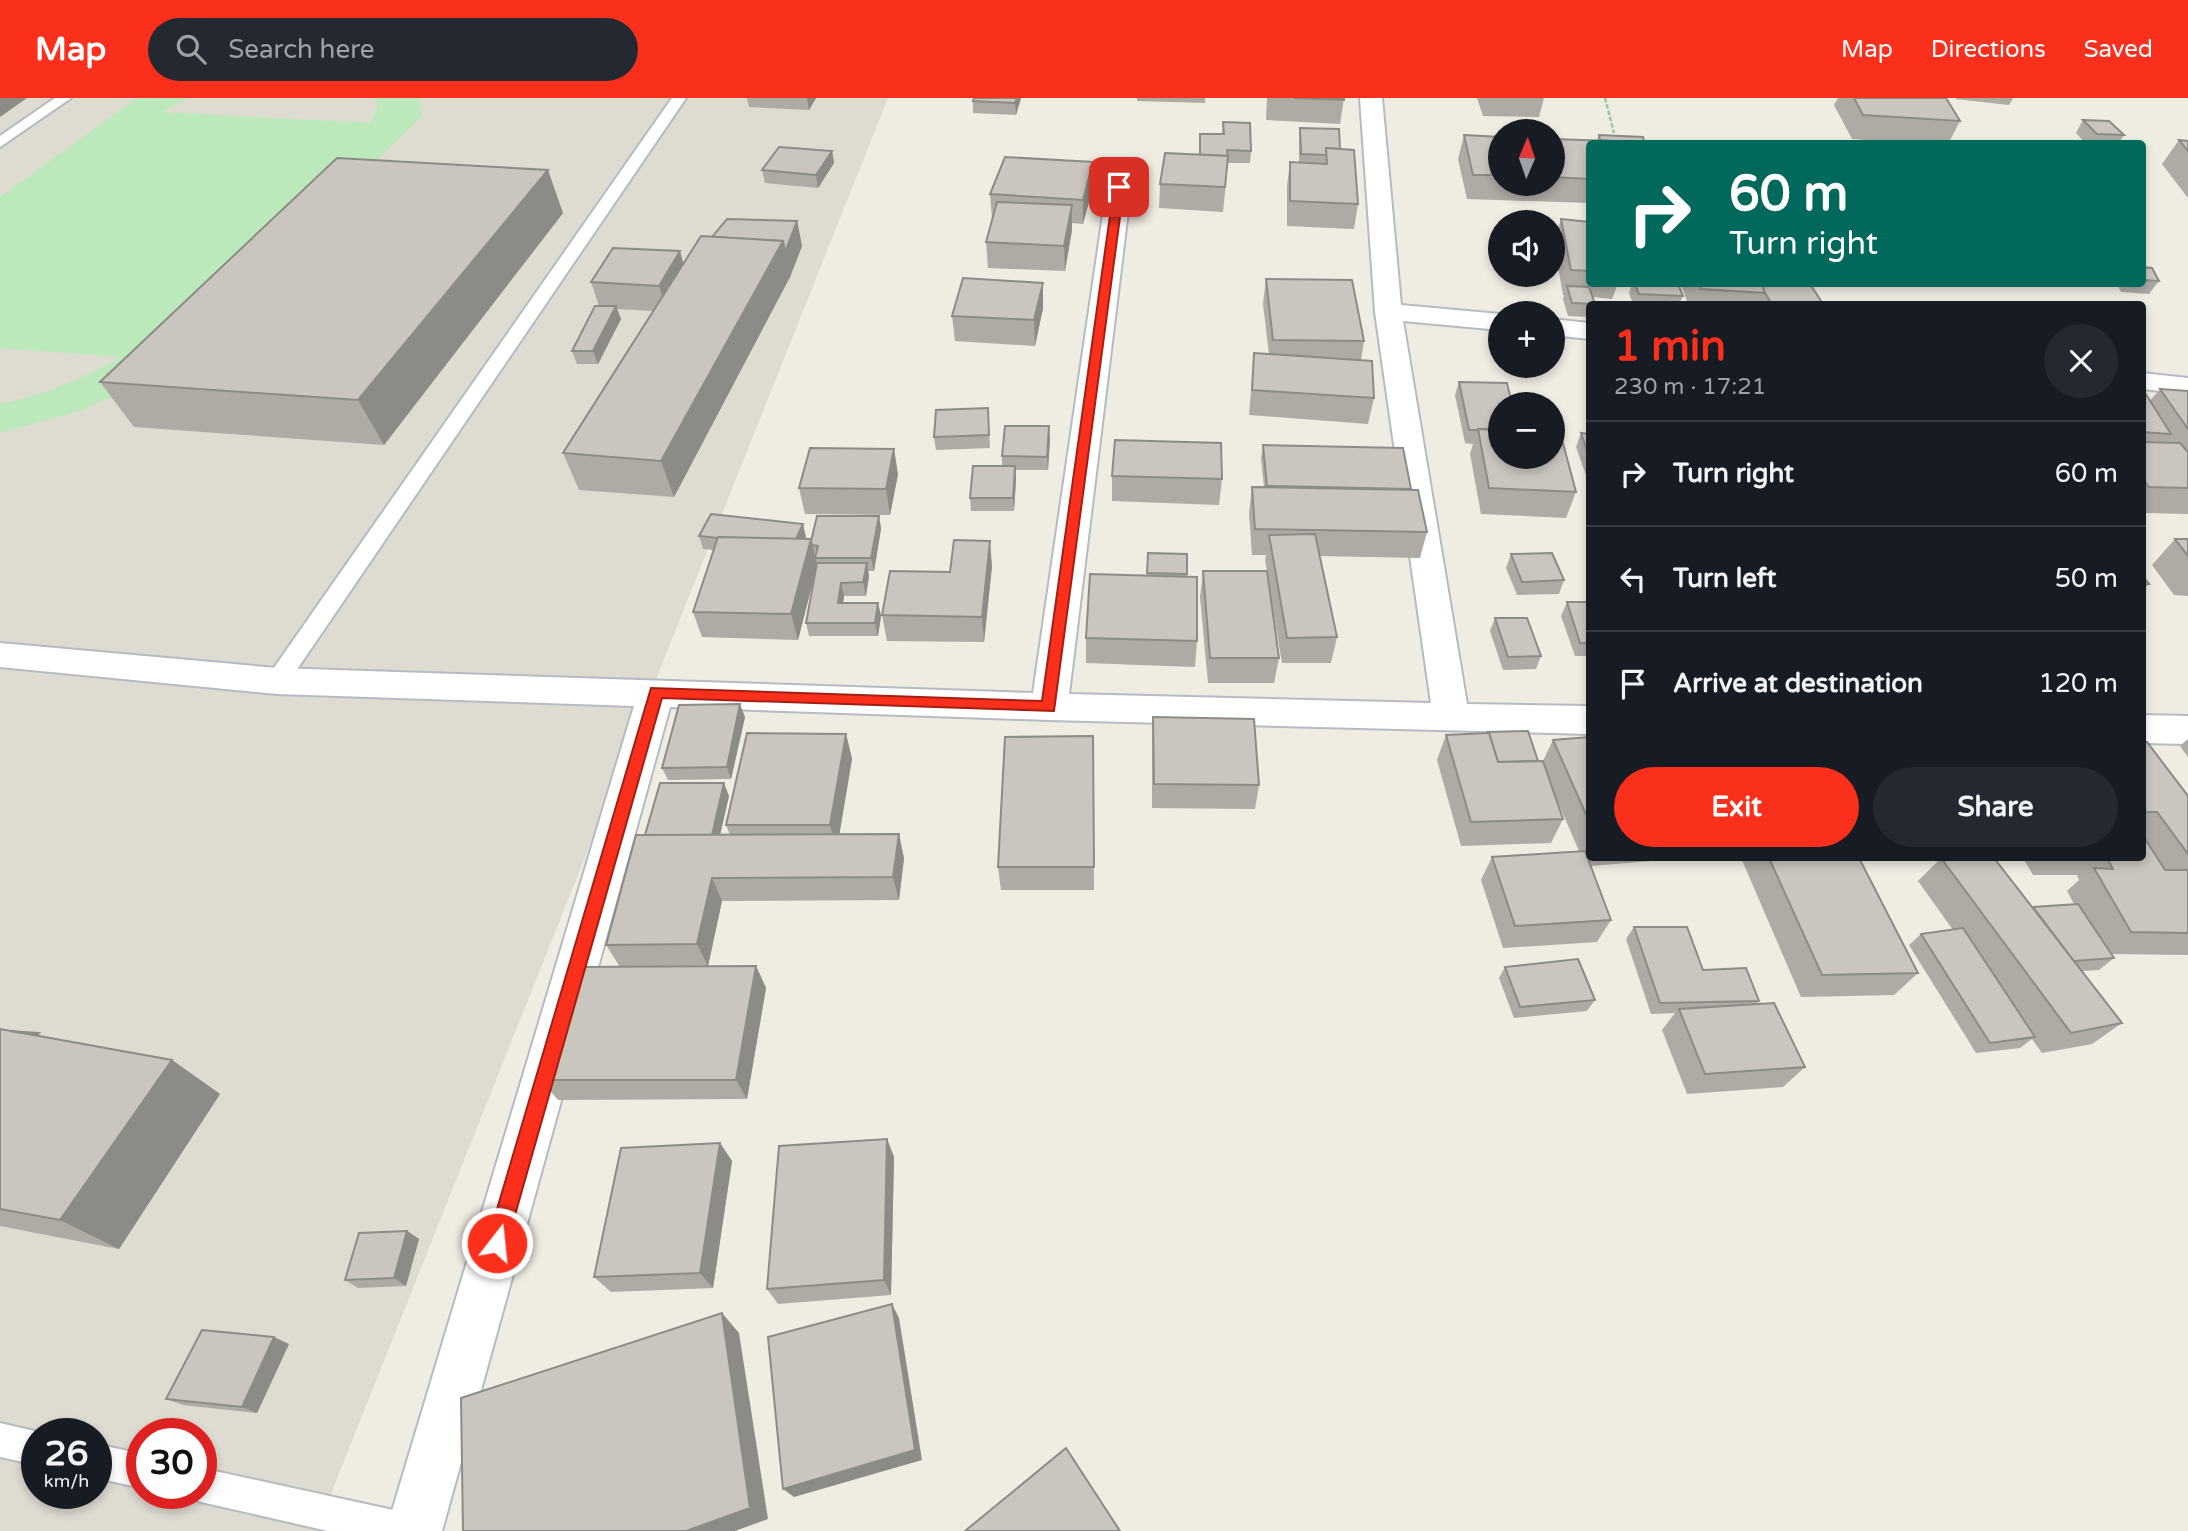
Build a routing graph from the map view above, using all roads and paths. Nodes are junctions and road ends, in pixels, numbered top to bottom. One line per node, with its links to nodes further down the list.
1 (64, 98): 6 (lane)
2 (679, 98): 15 (lane)
3 (1371, 98): 8 (street)
4 (1605, 98): 5 (path)
5 (1614, 133)
6 (0, 143)
7 (1119, 187): 17 (street)
8 (1388, 312): 9 (street); 18 (street)
9 (1488, 322)
10 (1565, 328): 11 (street)
11 (1586, 331)
12 (2146, 382): 13 (street)
13 (2188, 386)
14 (0, 655): 15 (street)
15 (277, 681): 16 (street)
16 (656, 692): 17 (street); 26 (street)
17 (1049, 707): 18 (street)
18 (1451, 718): 19 (street)
19 (1586, 720)
20 (2146, 729): 21 (street)
21 (2188, 730)
22 (0, 1440): 23 (lane)
23 (21, 1445)
24 (217, 1489): 25 (lane)
25 (407, 1531)
26 (414, 1531)

